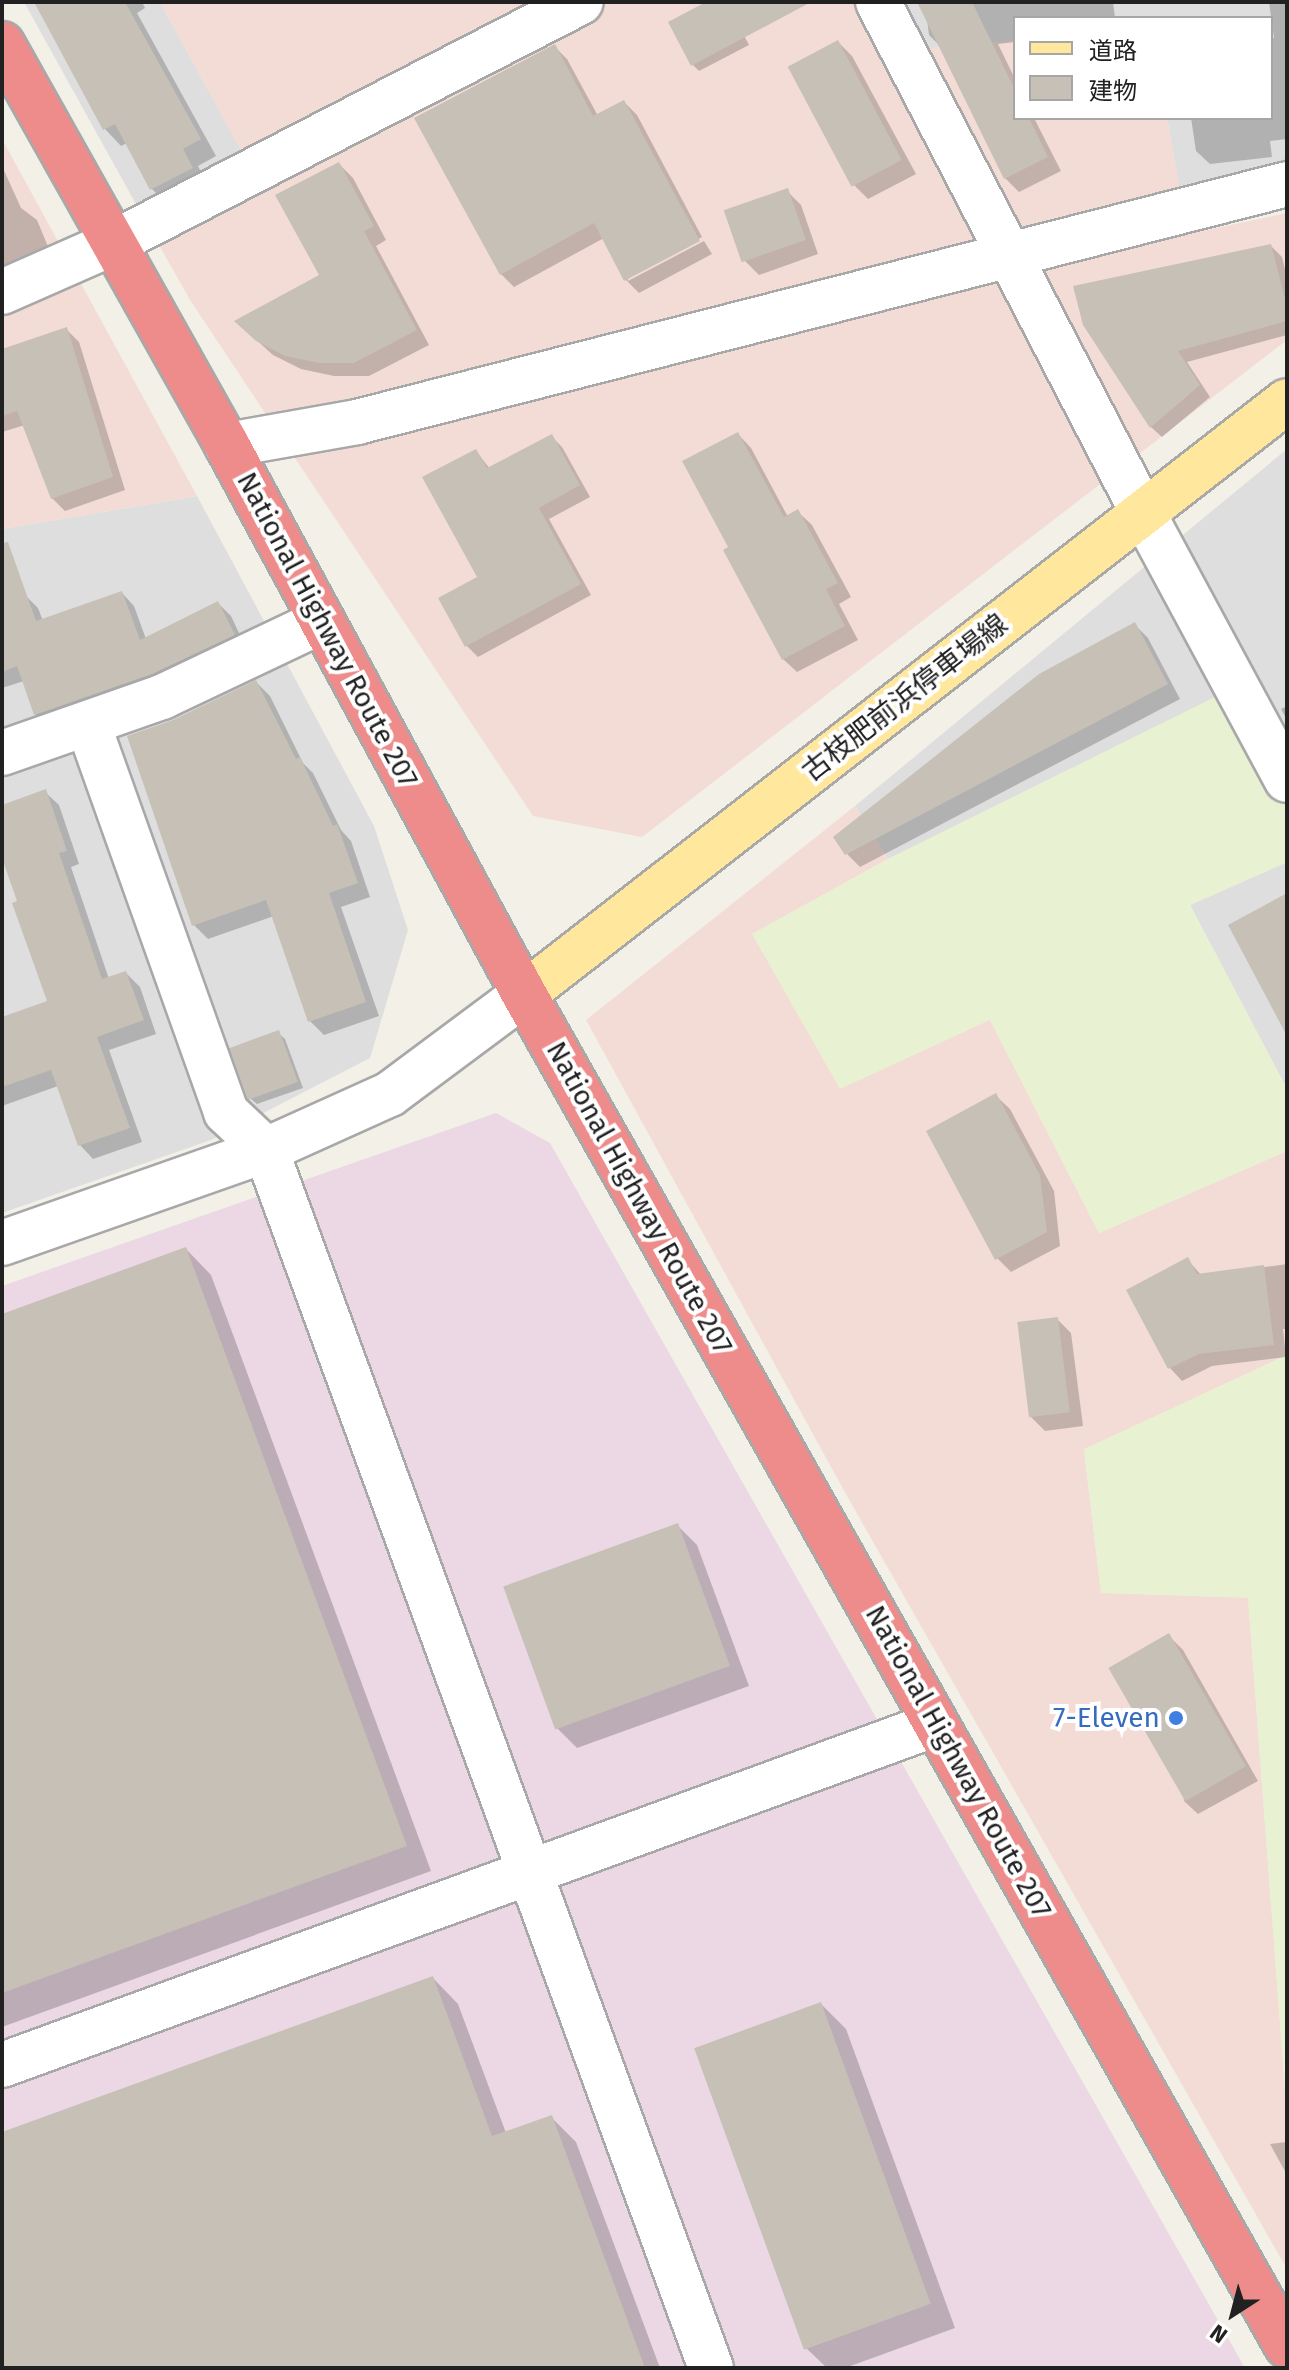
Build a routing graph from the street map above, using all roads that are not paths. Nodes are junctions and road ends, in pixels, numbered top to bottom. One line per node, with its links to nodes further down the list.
1 (581, 2): 5 (street)
2 (878, 2): 6 (street)
3 (2, 44): 5 (highway, National Highway Route 207)
4 (1287, 184): 6 (street)
5 (113, 243): 7 (street); 9 (highway, National Highway Route 207)
6 (1008, 256): 9 (street); 10 (street)
7 (2, 292)
8 (1287, 401): 10 (main road, 古枝肥前浜停車場線)
9 (227, 445): 11 (highway, National Highway Route 207)
10 (1143, 513): 14 (street); 15 (main road, 古枝肥前浜停車場線)
11 (322, 621): 12 (street); 15 (highway, National Highway Route 207)
12 (88, 724): 13 (street); 16 (street)
13 (2, 753)
14 (1287, 780)
15 (524, 994): 16 (street); 18 (highway, National Highway Route 207)
16 (266, 1150): 17 (street); 19 (street)
17 (2, 1243)
18 (936, 1724): 19 (street); 21 (highway, National Highway Route 207)
19 (530, 1872): 20 (street); 22 (street)
20 (2, 2065)
21 (1287, 2346)
22 (711, 2368)

